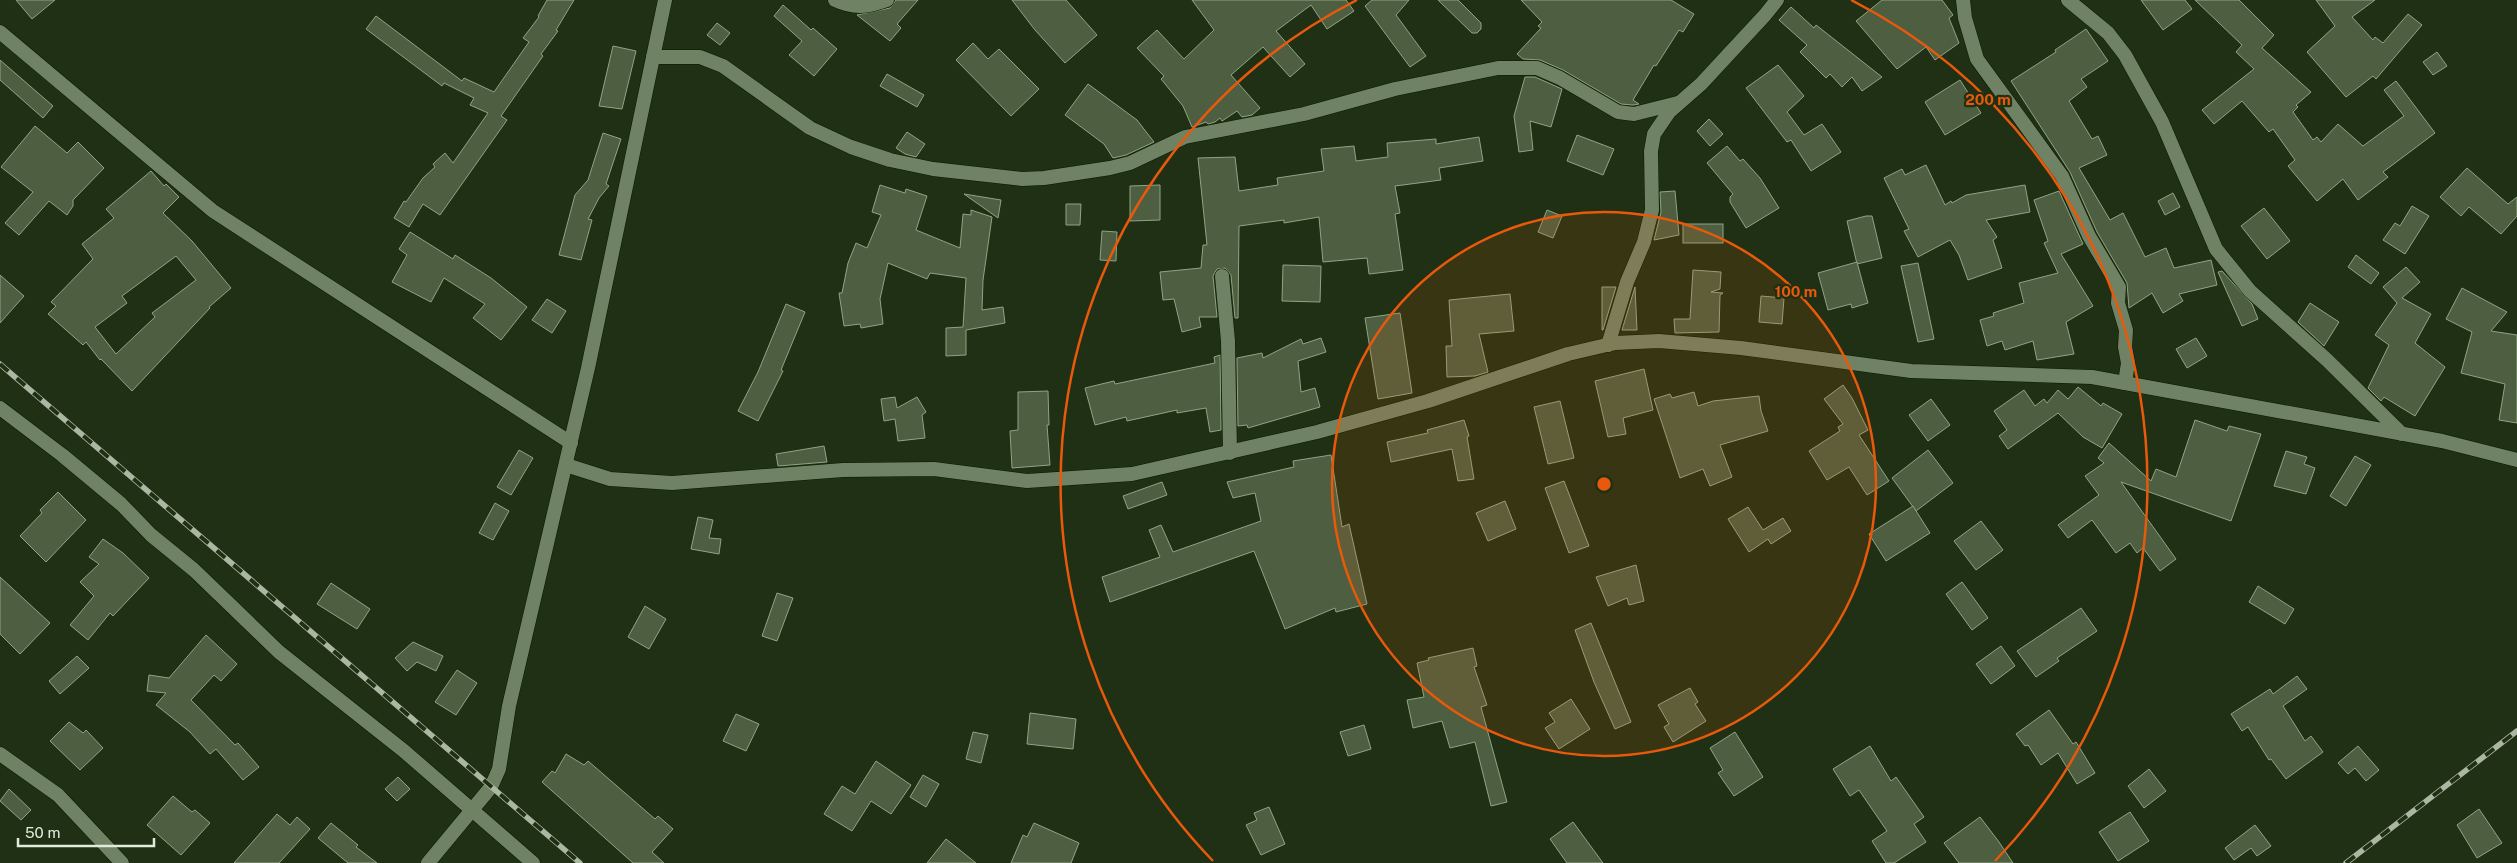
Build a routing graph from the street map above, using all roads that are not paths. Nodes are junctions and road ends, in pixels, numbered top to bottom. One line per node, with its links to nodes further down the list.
1 (665, 0): 8 (street)
2 (835, 0): 3 (street)
3 (887, 0)
4 (1777, 0): 9 (street)
5 (1962, 0): 12 (street)
6 (2068, 0): 14 (street)
7 (0, 32): 15 (street)
8 (653, 57): 9 (street); 15 (street)
9 (1678, 103): 11 (street)
10 (1222, 276): 16 (street)
11 (1608, 345): 12 (street); 16 (street)
12 (2125, 383): 14 (street)
13 (0, 408): 20 (street)
14 (2402, 434): 17 (street)
15 (571, 443): 18 (street)
16 (1230, 453): 18 (street)
17 (2517, 460)
18 (566, 465): 20 (street)
19 (0, 754): 21 (street)
20 (472, 809): 22 (street); 23 (street)
21 (122, 863)
22 (428, 863)
23 (533, 863)

